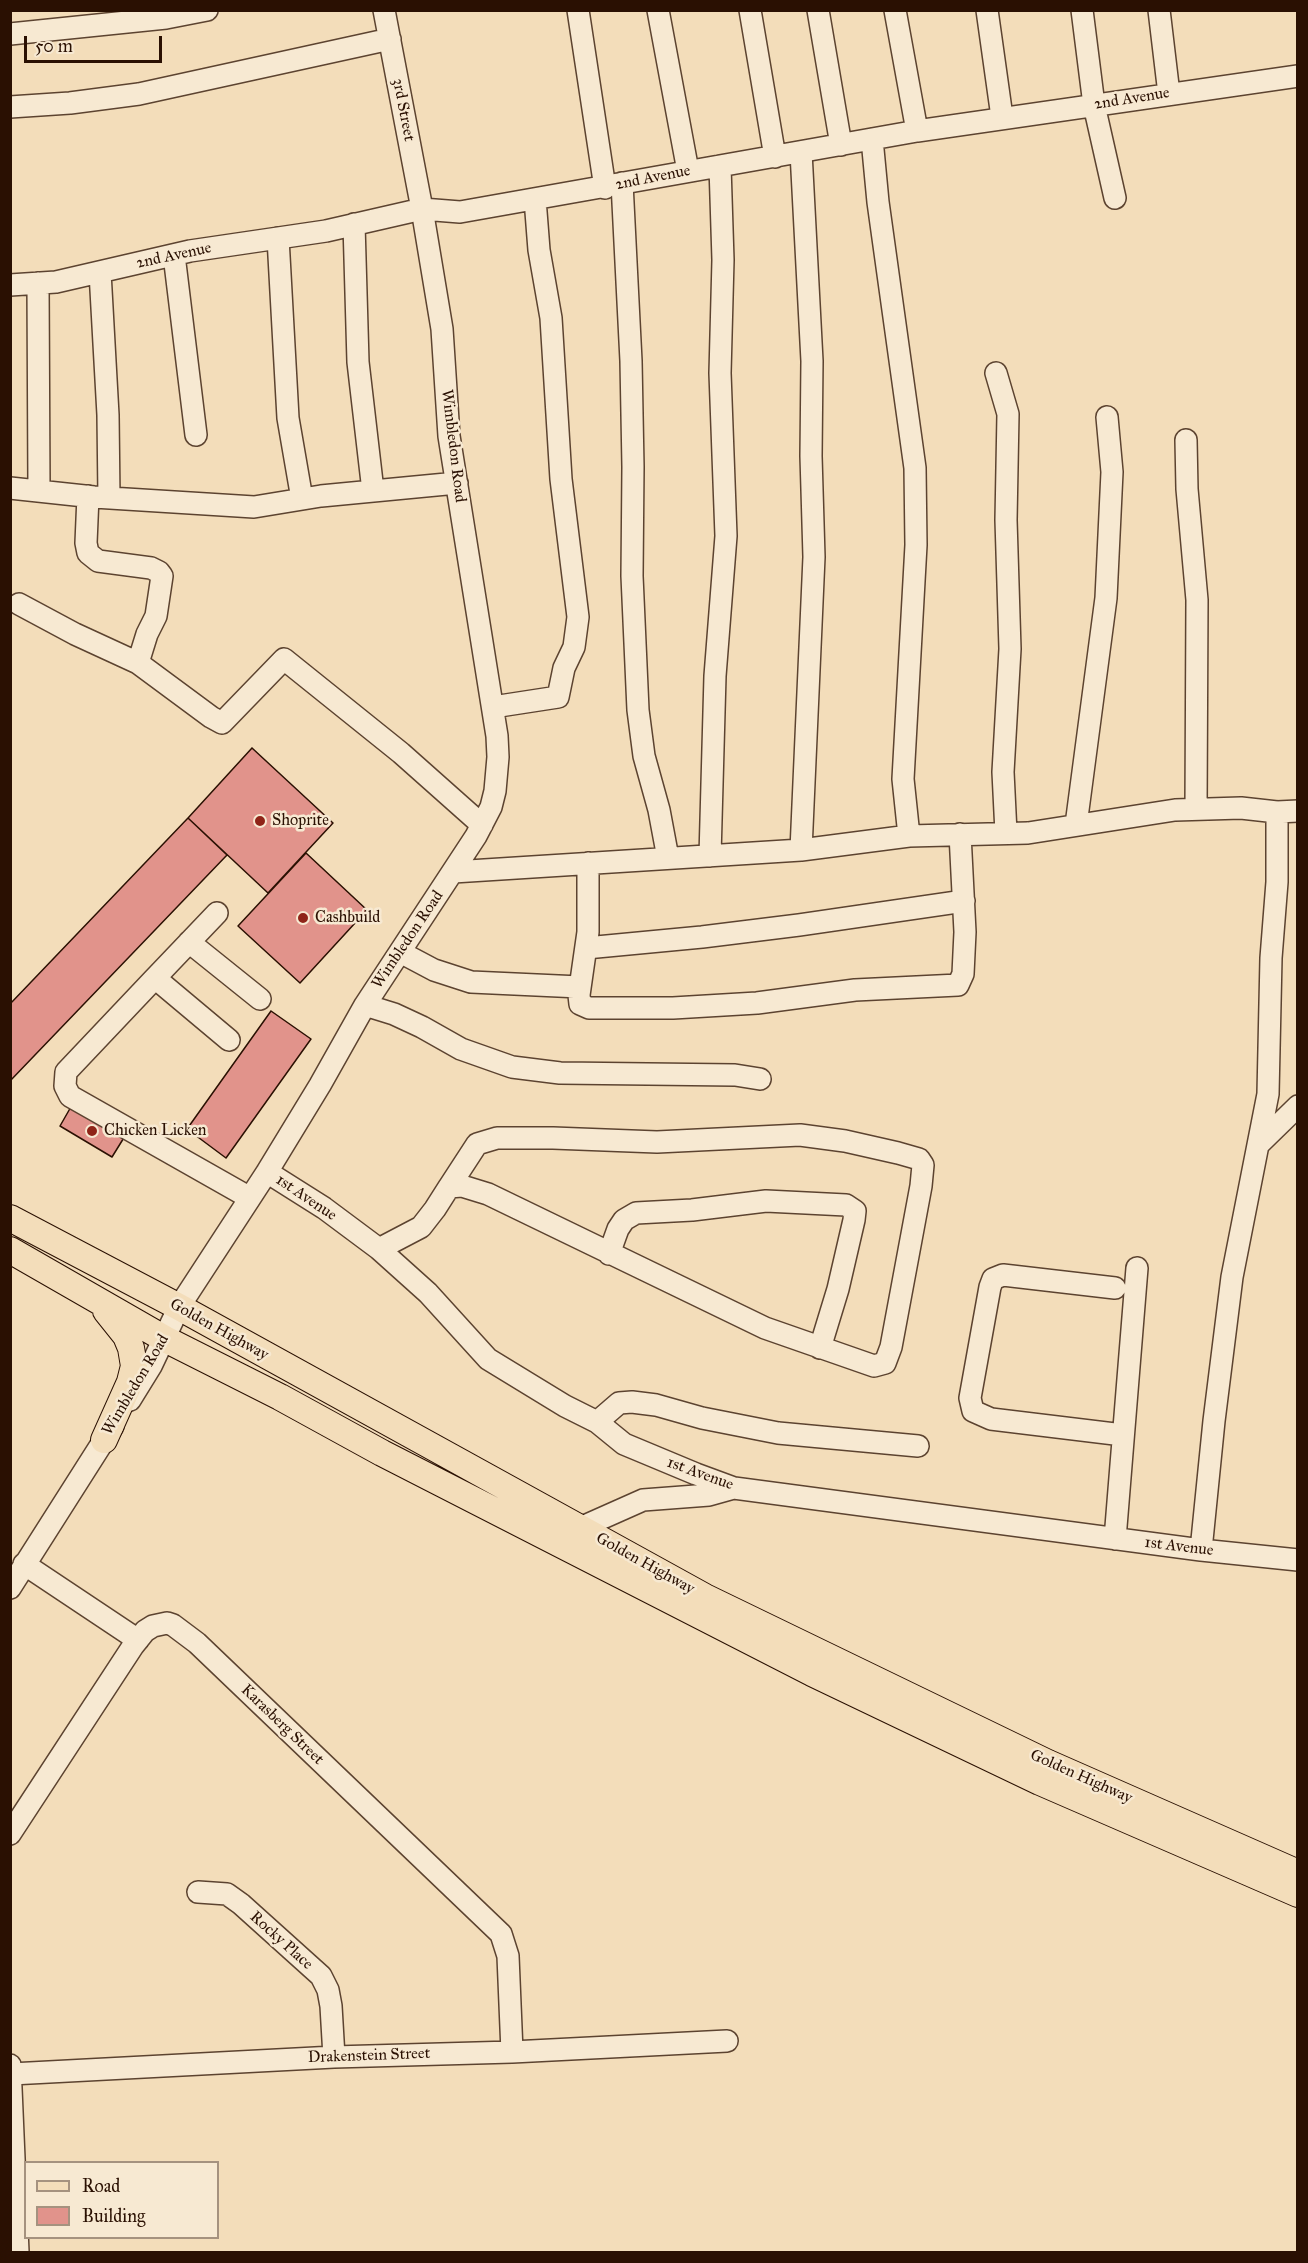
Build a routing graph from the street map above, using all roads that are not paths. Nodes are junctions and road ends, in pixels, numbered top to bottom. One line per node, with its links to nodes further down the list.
1 (207, 10): 11 (street)
2 (384, 10): 12 (street, 3rd Street)
3 (578, 10): 25 (street)
4 (658, 10): 24 (street)
5 (750, 10): 22 (street)
6 (818, 10): 20 (street)
7 (895, 10): 18 (street)
8 (987, 10): 17 (street)
9 (1082, 10): 15 (street)
10 (1159, 10): 14 (street)
11 (10, 34)
12 (390, 39): 16 (street); 28 (street, 3rd Street)
13 (1298, 76): 14 (street, 2nd Avenue)
14 (1169, 94): 15 (street, 2nd Avenue)
15 (1094, 105): 17 (street, 2nd Avenue); 26 (street)
16 (10, 107)
17 (1002, 117): 18 (street, 2nd Avenue)
18 (917, 131): 19 (street, 2nd Avenue)
19 (872, 139): 20 (street, 2nd Avenue); 55 (street)
20 (841, 145): 21 (street, 2nd Avenue)
21 (801, 152): 22 (street, 2nd Avenue); 56 (street)
22 (775, 157): 23 (street, 2nd Avenue)
23 (720, 166): 24 (street, 2nd Avenue); 57 (street)
24 (688, 171): 25 (street, 2nd Avenue)
25 (614, 186): 27 (street, 2nd Avenue); 58 (street)
26 (1115, 198)
27 (535, 199): 28 (street, 2nd Avenue); 48 (street)
28 (423, 209): 29 (street, 2nd Avenue); 39 (street, Wimbledon Road)
29 (354, 224): 30 (street, 2nd Avenue); 42 (street)
30 (278, 238): 31 (street, 2nd Avenue); 45 (street)
31 (174, 255): 32 (street, 2nd Avenue); 37 (street)
32 (100, 272): 33 (street, 2nd Avenue); 44 (street)
33 (38, 283): 34 (street, 2nd Avenue); 41 (street)
34 (10, 285)
35 (996, 373): 53 (street)
36 (1107, 417): 52 (street)
37 (196, 435)
38 (1186, 440): 49 (street)
39 (457, 483): 42 (street); 48 (street, Wimbledon Road)
40 (10, 488): 41 (street)
41 (39, 490): 43 (street)
42 (373, 490): 45 (street)
43 (88, 496): 44 (street); 47 (street)
44 (110, 498): 45 (street)
45 (302, 499)
46 (19, 604): 47 (street)
47 (138, 663): 51 (street)
48 (493, 707): 51 (street, Wimbledon Road)
49 (1196, 809): 50 (street); 52 (street)
50 (1287, 811): 73 (street)
51 (482, 825): 60 (street, Wimbledon Road)
52 (1076, 825): 53 (street)
53 (1006, 833): 54 (street)
54 (960, 834): 55 (street); 61 (street)
55 (909, 836): 56 (street)
56 (801, 850): 57 (street)
57 (710, 856): 58 (street)
58 (668, 858): 59 (street)
59 (588, 862): 60 (street); 64 (street)
60 (453, 872): 65 (street, Wimbledon Road)
61 (964, 901): 64 (street); 67 (street)
62 (218, 913): 63 (street)
63 (189, 942): 66 (street); 68 (street)
64 (586, 948): 67 (street)
65 (400, 952): 67 (street); 69 (street, Wimbledon Road)
66 (155, 978): 70 (street); 76 (street)
67 (580, 987)
68 (260, 999)
69 (365, 1005): 71 (street); 74 (street, Wimbledon Road)
70 (229, 1040)
71 (760, 1079)
72 (1298, 1106): 73 (street)
73 (1259, 1144): 94 (street)
74 (267, 1172): 76 (street, Wimbledon Road); 78 (street, 1st Avenue)
75 (448, 1187): 78 (street); 80 (street); 86 (street)
76 (249, 1198): 84 (street, Wimbledon Road)
77 (10, 1218): 84 (main road, Golden Highway)
78 (379, 1249): 87 (street, 1st Avenue)
79 (10, 1250): 83 (main road, Golden Highway)
80 (609, 1254): 86 (street); 86 (street)
81 (1137, 1268): 88 (street)
82 (1115, 1288): 88 (street)
83 (92, 1297): 85 (main road, Golden Highway); 89 (main road)
84 (179, 1307): 85 (street, Wimbledon Road); 92 (main road, Golden Highway)
85 (165, 1338): 89 (street, Wimbledon Road); 102 (main road, Golden Highway)
86 (820, 1348)
87 (597, 1422): 90 (street); 91 (street, 1st Avenue)
88 (1123, 1435): 93 (street)
89 (104, 1440): 96 (street, Wimbledon Road)
90 (918, 1446)
91 (734, 1488): 92 (street); 93 (street, 1st Avenue)
92 (580, 1528): 100 (main road, Golden Highway)
93 (1115, 1539): 94 (street, 1st Avenue)
94 (1201, 1550): 95 (street, 1st Avenue)
95 (1298, 1560)
96 (24, 1564): 97 (street, Wimbledon Road); 98 (street)
97 (10, 1588)
98 (138, 1640): 99 (street, Karasberg Street); 104 (street, Karasberg Street)
99 (10, 1834)
100 (1298, 1873)
101 (198, 1892): 105 (street, Rocky Place)
102 (1298, 1894)
103 (727, 2041): 104 (street, Drakenstein Street)
104 (512, 2052): 105 (street, Drakenstein Street)
105 (334, 2057): 107 (street, Drakenstein Street)
106 (10, 2065): 107 (street)
107 (11, 2074): 108 (street)
108 (18, 2253)

